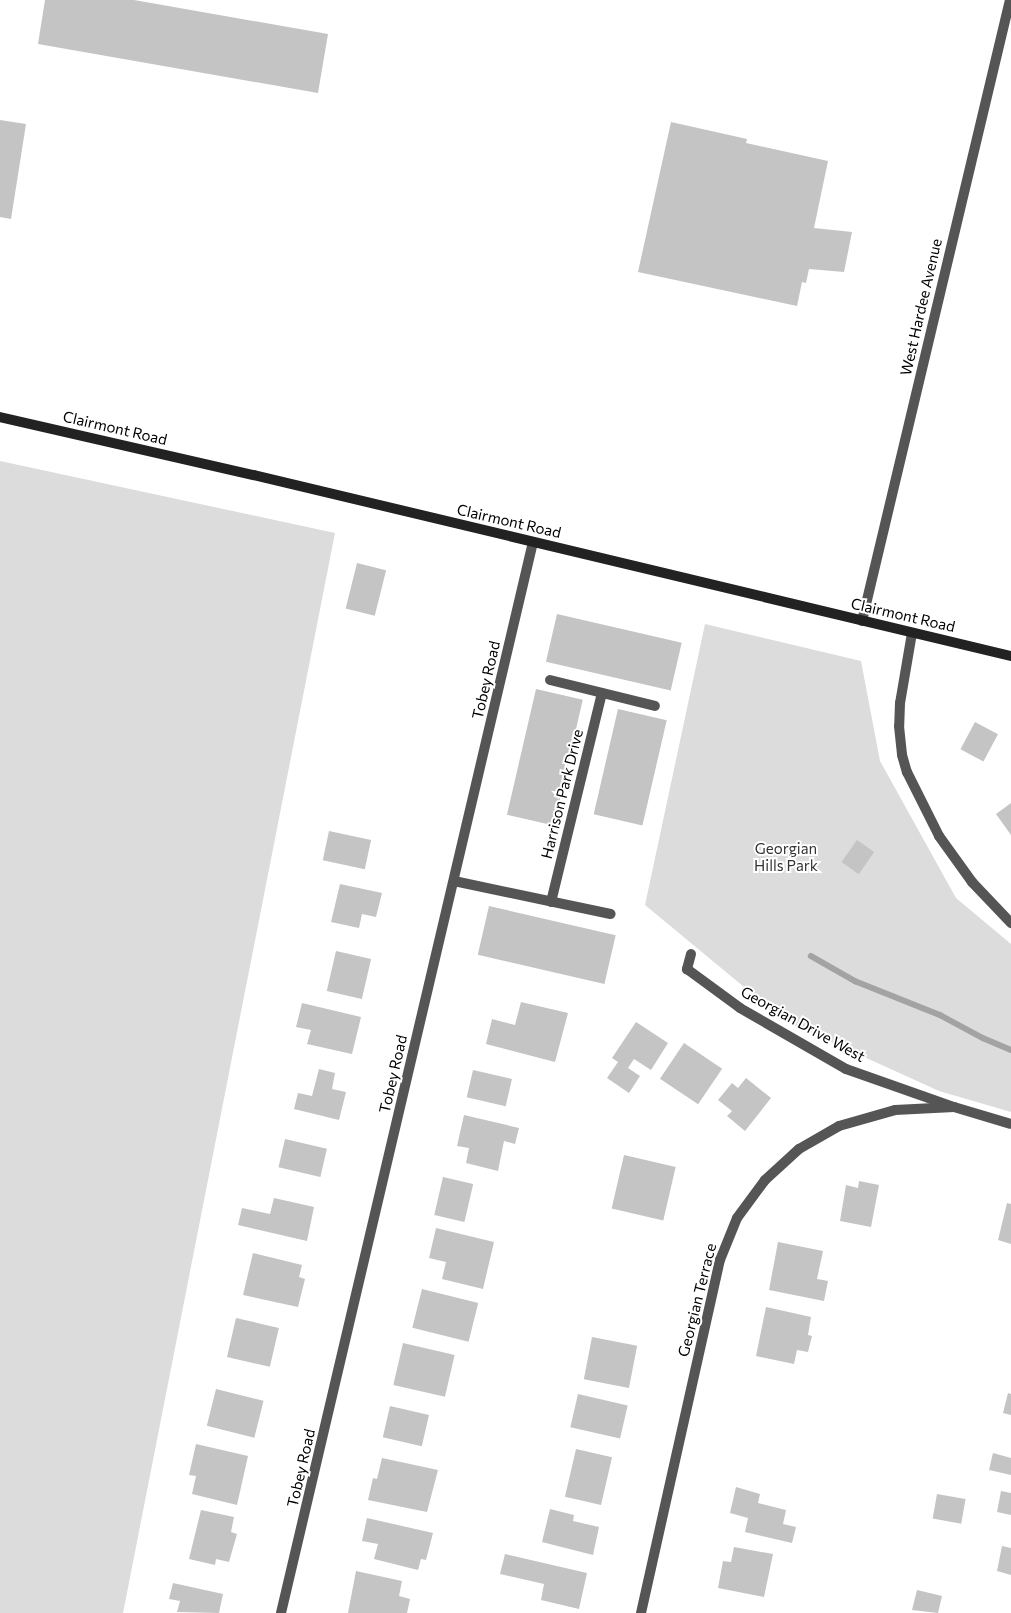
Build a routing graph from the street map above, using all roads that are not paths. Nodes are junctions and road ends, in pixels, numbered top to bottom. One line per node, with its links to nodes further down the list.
1 (1010, 0): 4 (street, West Hardee Avenue)
2 (0, 417): 3 (main road, Clairmont Road)
3 (533, 542): 4 (main road, Clairmont Road); 10 (street, Tobey Road)
4 (862, 621): 5 (main road, Clairmont Road)
5 (912, 632): 6 (main road, Clairmont Road); 13 (street)
6 (1011, 656)
7 (550, 680): 8 (street)
8 (602, 693): 9 (street); 11 (street, Harrison Park Drive)
9 (656, 706)
10 (454, 881): 11 (street); 17 (street, Tobey Road)
11 (552, 902): 12 (street)
12 (611, 914)
13 (1011, 923)
14 (691, 954): 15 (street, Georgian Drive West)
15 (954, 1107): 16 (street, Georgian Drive West); 18 (street, Georgian Terrace)
16 (1011, 1124)
17 (281, 1613)
18 (641, 1613)

